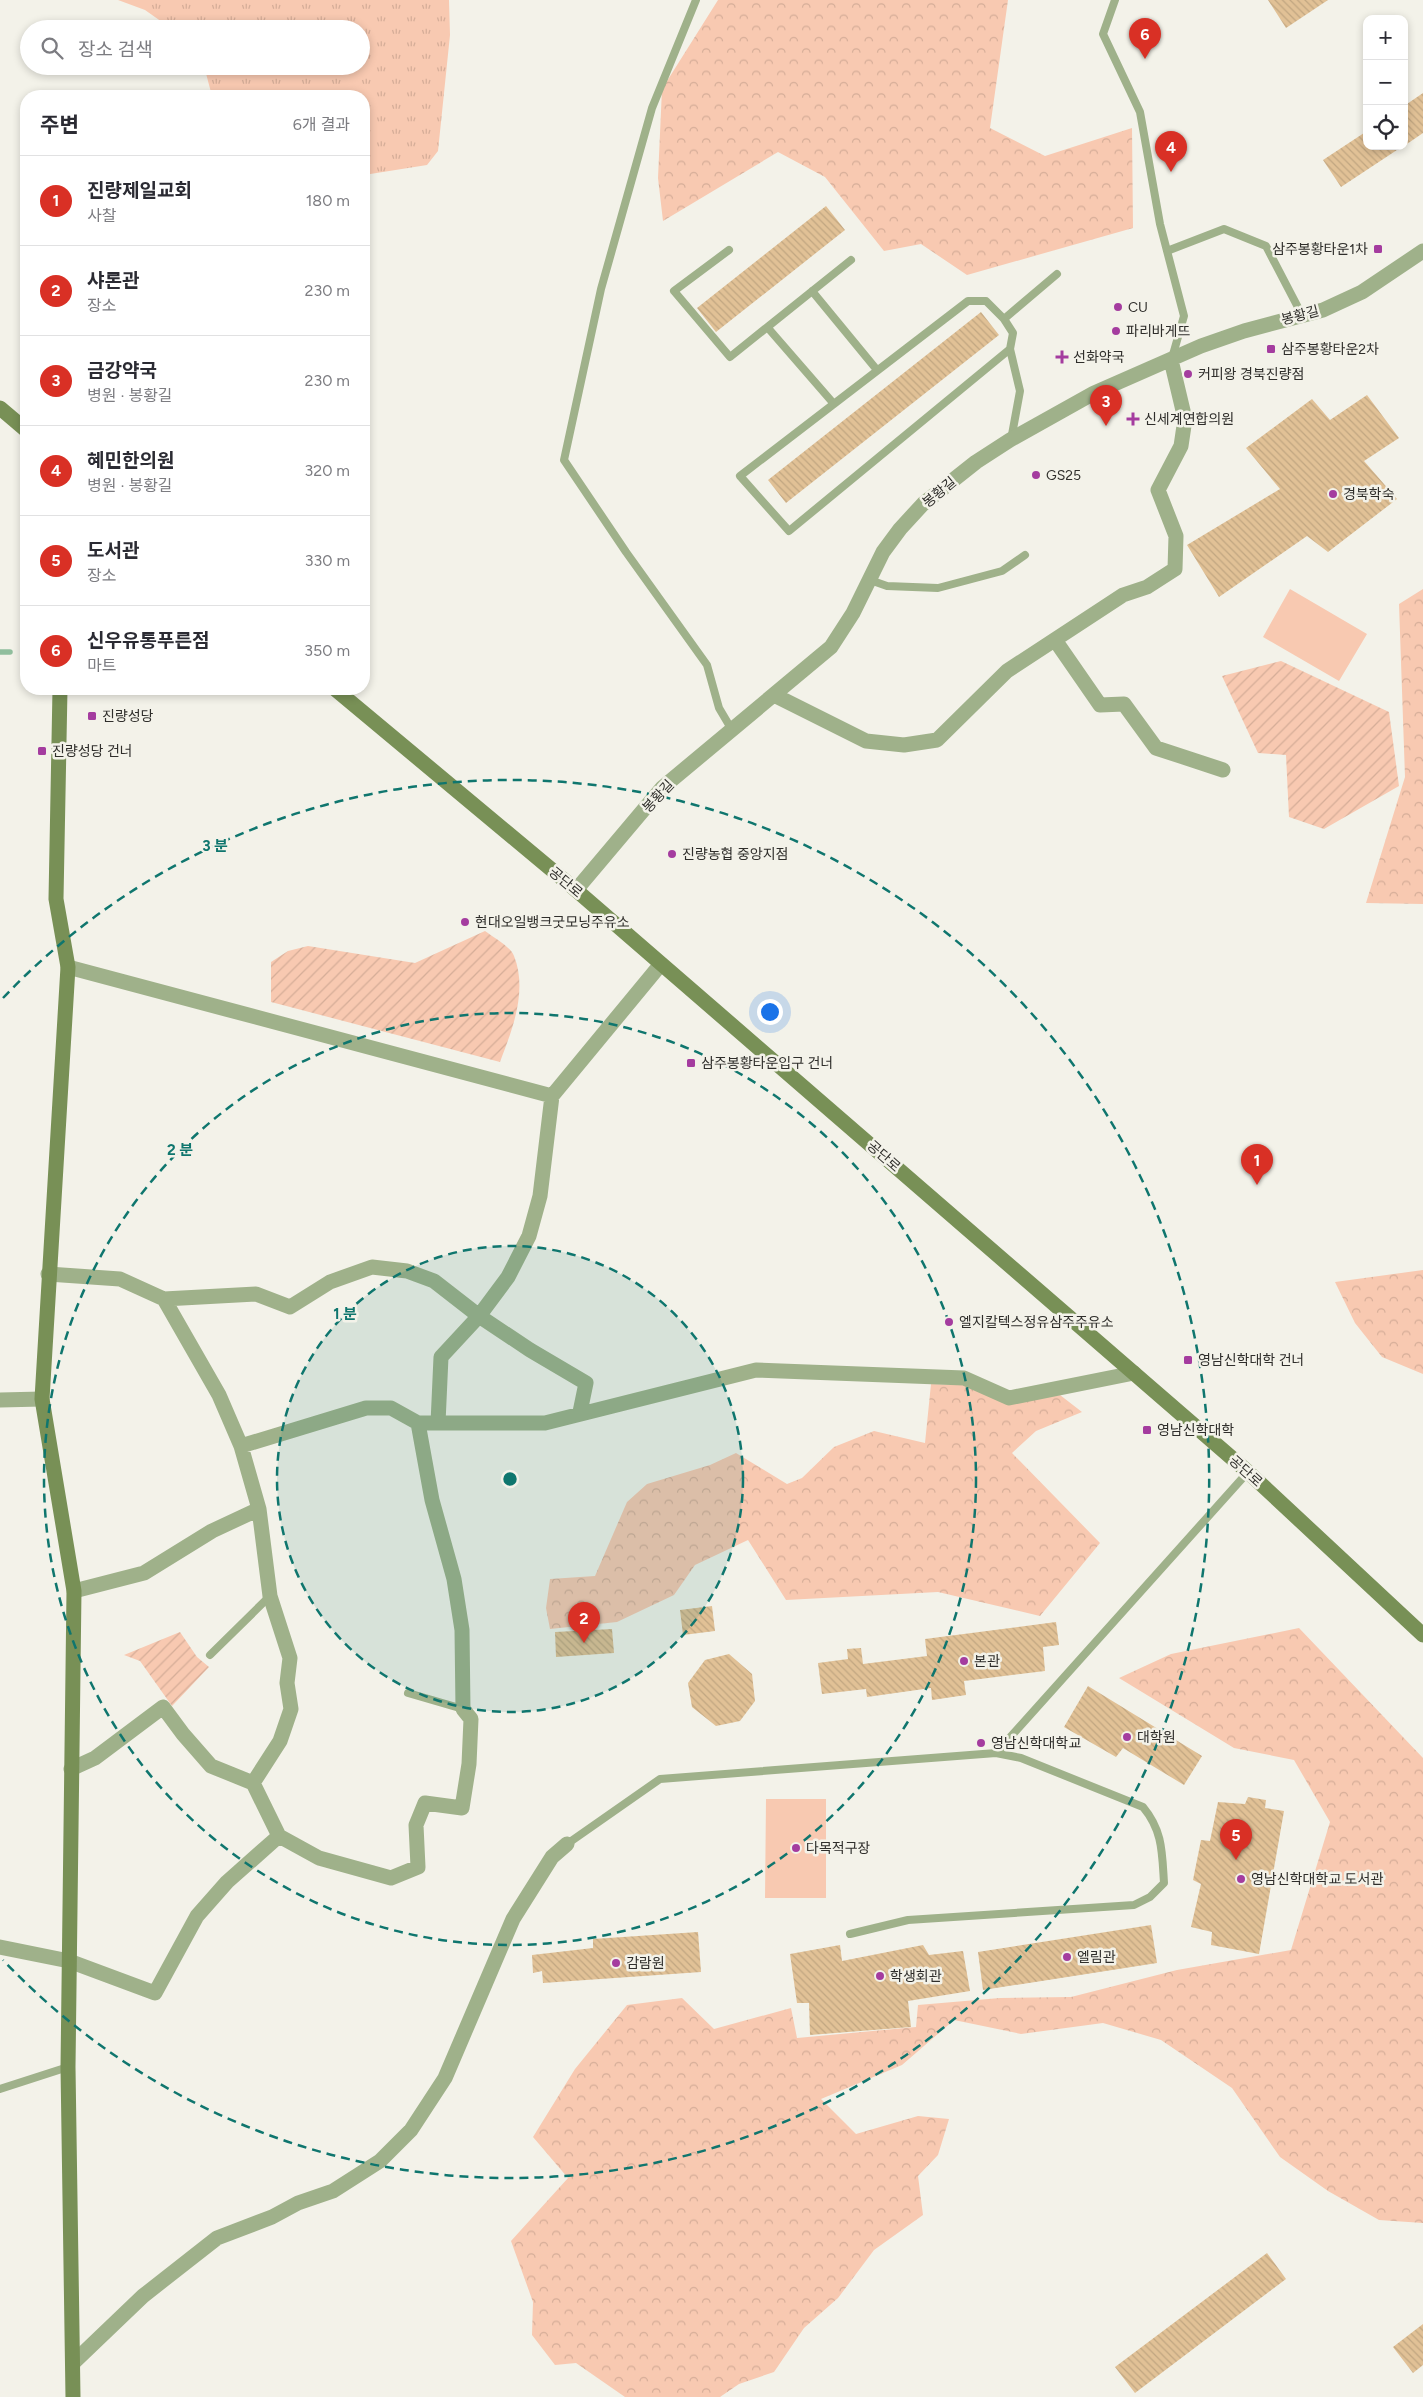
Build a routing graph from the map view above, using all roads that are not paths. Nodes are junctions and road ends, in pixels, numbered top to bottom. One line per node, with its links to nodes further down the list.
1 (696, 0): 25 (lane)
2 (1115, 0): 4 (lane)
3 (729, 250): 11 (lane)
4 (1167, 251): 9 (lane); 13 (lane)
5 (1423, 251): 9 (street, 봉황길)
6 (851, 260): 8 (lane)
7 (1057, 274): 10 (lane)
8 (812, 291): 11 (lane); 14 (lane)
9 (1302, 315): 13 (street, 봉황길)
10 (1004, 319): 12 (lane); 14 (lane)
11 (768, 328): 15 (lane)
12 (1010, 349): 15 (lane); 18 (lane)
13 (1171, 360): 18 (street, 봉황길); 21 (street)
14 (877, 370): 15 (lane)
15 (834, 404)
16 (0, 408): 17 (street)
17 (20, 425)
18 (1010, 440): 20 (street, 봉황길)
19 (1025, 555): 20 (lane)
20 (870, 580): 24 (street, 봉황길)
21 (1055, 640): 24 (street); 26 (street)
22 (60, 695): 29 (street)
23 (342, 695): 27 (street, 공단로)
24 (774, 695): 25 (street, 봉황길)
25 (732, 730): 27 (street, 봉황길)
26 (1223, 770)
27 (576, 890): 28 (street, 공단로)
28 (661, 964): 30 (street); 34 (street, 공단로)
29 (68, 967): 30 (street); 31 (street)
30 (552, 1096): 33 (street)
31 (48, 1274): 32 (street); 35 (street)
32 (164, 1299): 33 (street); 40 (street)
33 (479, 1316): 37 (street); 39 (street)
34 (1134, 1373): 37 (street); 41 (street, 공단로)
35 (42, 1399): 36 (street); 43 (street)
36 (0, 1400)
37 (580, 1412): 39 (street)
38 (418, 1423): 39 (street); 40 (street); 48 (street)
39 (438, 1423)
40 (241, 1446): 42 (street)
41 (1248, 1472): 45 (street, 공단로); 49 (lane)
42 (259, 1509): 43 (street); 44 (street)
43 (74, 1591): 50 (street)
44 (270, 1596): 46 (lane); 51 (street)
45 (1423, 1635)
46 (210, 1655)
47 (408, 1693): 48 (lane)
48 (463, 1708): 52 (street)
49 (996, 1753): 53 (lane); 54 (lane)
50 (71, 1769): 51 (street); 56 (street)
51 (253, 1783): 52 (street)
52 (279, 1836): 56 (street)
53 (568, 1844): 59 (street)
54 (850, 1934)
55 (0, 1947): 56 (street)
56 (69, 1961): 57 (street)
57 (68, 2067): 58 (lane); 59 (street)
58 (0, 2089)
59 (73, 2363): 60 (street)
60 (73, 2397)

